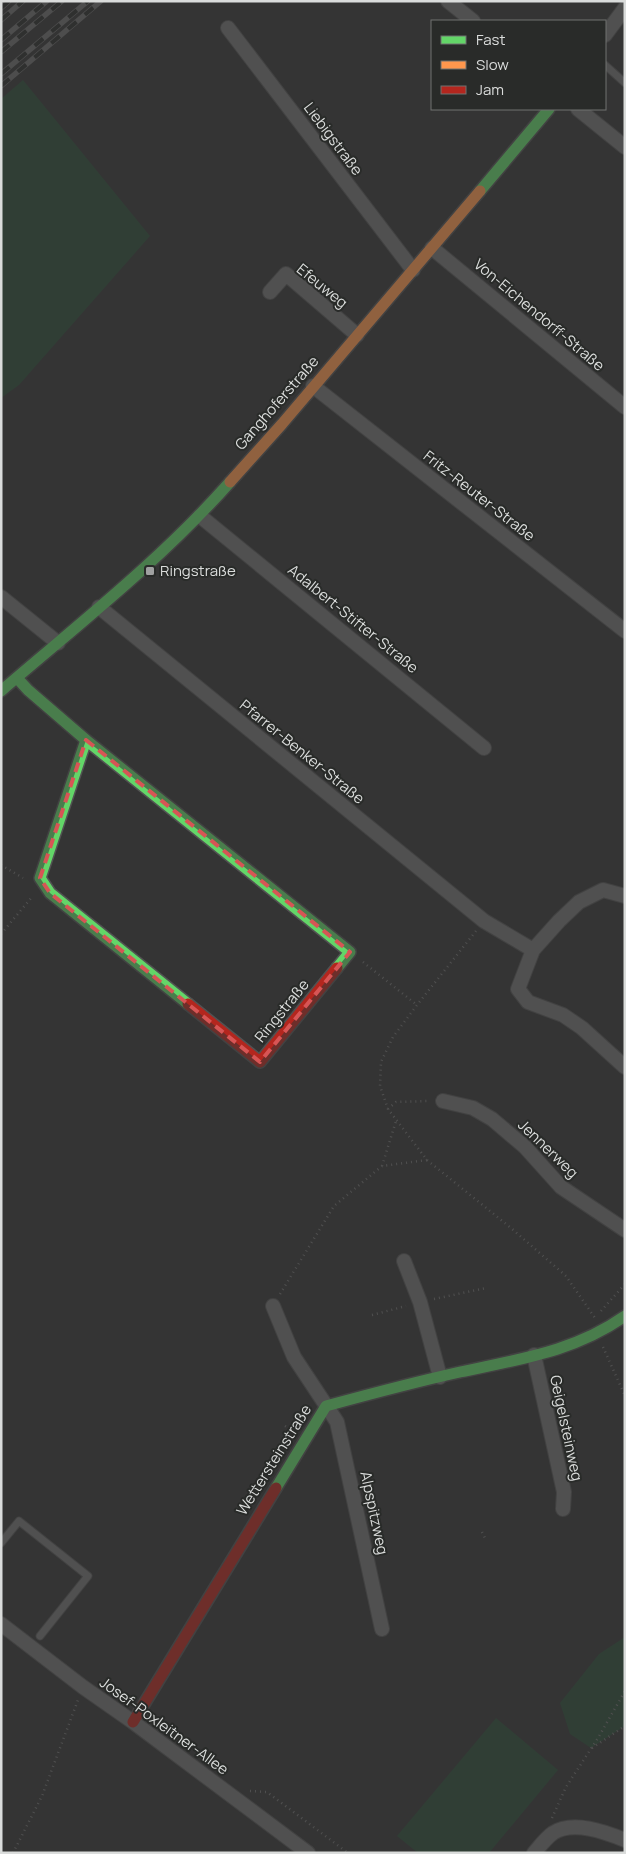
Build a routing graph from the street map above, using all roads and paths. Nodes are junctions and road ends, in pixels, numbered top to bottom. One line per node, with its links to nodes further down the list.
1 (448, 1): 3 (street)
2 (625, 8): 5 (street)
3 (472, 20)
4 (228, 28): 12 (street, Liebigstraße)
5 (606, 34)
6 (606, 66): 7 (lane)
7 (625, 83)
8 (548, 110): 11 (street, Ganghoferstraße)
9 (579, 110): 10 (street)
10 (625, 147)
11 (432, 248): 12 (street, Ganghoferstraße); 16 (street, Von-Eichendorff-Straße)
12 (412, 270): 14 (street, Ganghoferstraße)
13 (270, 292): 14 (street, Efeuweg)
14 (357, 335): 15 (street, Ganghoferstraße)
15 (314, 386): 17 (street, Ganghoferstraße); 20 (street, Fritz-Reuter-Straße)
16 (625, 407)
17 (200, 516): 19 (street, Ganghoferstraße); 25 (street, Adalbert-Stifter-Straße)
18 (1, 597): 21 (street)
19 (99, 607): 21 (street, Ganghoferstraße); 29 (street, Pfarrer-Benker-Straße)
20 (625, 631)
21 (58, 643): 22 (street, Ganghoferstraße)
22 (17, 678): 23 (street, Ganghoferstraße); 24 (street)
23 (1, 691)
24 (86, 740): 27 (street); 32 (street)
25 (484, 748)
26 (1, 865): 27 (path)
27 (40, 878): 30 (path); 32 (street, Ringstraße)
28 (625, 896): 31 (street)
29 (484, 921): 31 (street, Pfarrer-Benker-Straße); 33 (path)
30 (1, 934)
31 (534, 950): 34 (street)
32 (350, 952): 33 (path)
33 (417, 1004): 36 (path)
34 (625, 1067)
35 (444, 1101): 36 (path); 40 (street, Jennerweg)
36 (388, 1109): 37 (path)
37 (396, 1121): 38 (path); 39 (path)
38 (427, 1160): 39 (path); 44 (path)
39 (382, 1166): 42 (path)
40 (625, 1230)
41 (404, 1262): 47 (street)
42 (273, 1306): 49 (street, Alpspitzweg)
43 (625, 1317): 44 (street, Wettersteinstraße)
44 (604, 1332): 46 (street, Wettersteinstraße)
45 (602, 1346): 48 (path)
46 (534, 1355): 47 (street, Wettersteinstraße); 50 (street, Geigelsteinweg)
47 (440, 1376): 49 (street, Wettersteinstraße)
48 (625, 1396)
49 (326, 1406): 55 (street, Alpspitzweg); 59 (street, Wettersteinstraße)
50 (563, 1509)
51 (482, 1532): 52 (path)
52 (486, 1540)
53 (1, 1543): 56 (lane)
54 (1, 1624): 57 (street, Josef-Poxleitner-Allee)
55 (382, 1630)
56 (40, 1636)
57 (83, 1687): 59 (street, Josef-Poxleitner-Allee); 64 (path)
58 (625, 1691): 61 (path)
59 (133, 1722): 65 (street, Josef-Poxleitner-Allee)
60 (625, 1726): 61 (path)
61 (591, 1748): 62 (path)
62 (555, 1831): 63 (street); 66 (street)
63 (625, 1840)
64 (14, 1853)
65 (308, 1853)
66 (534, 1853)

